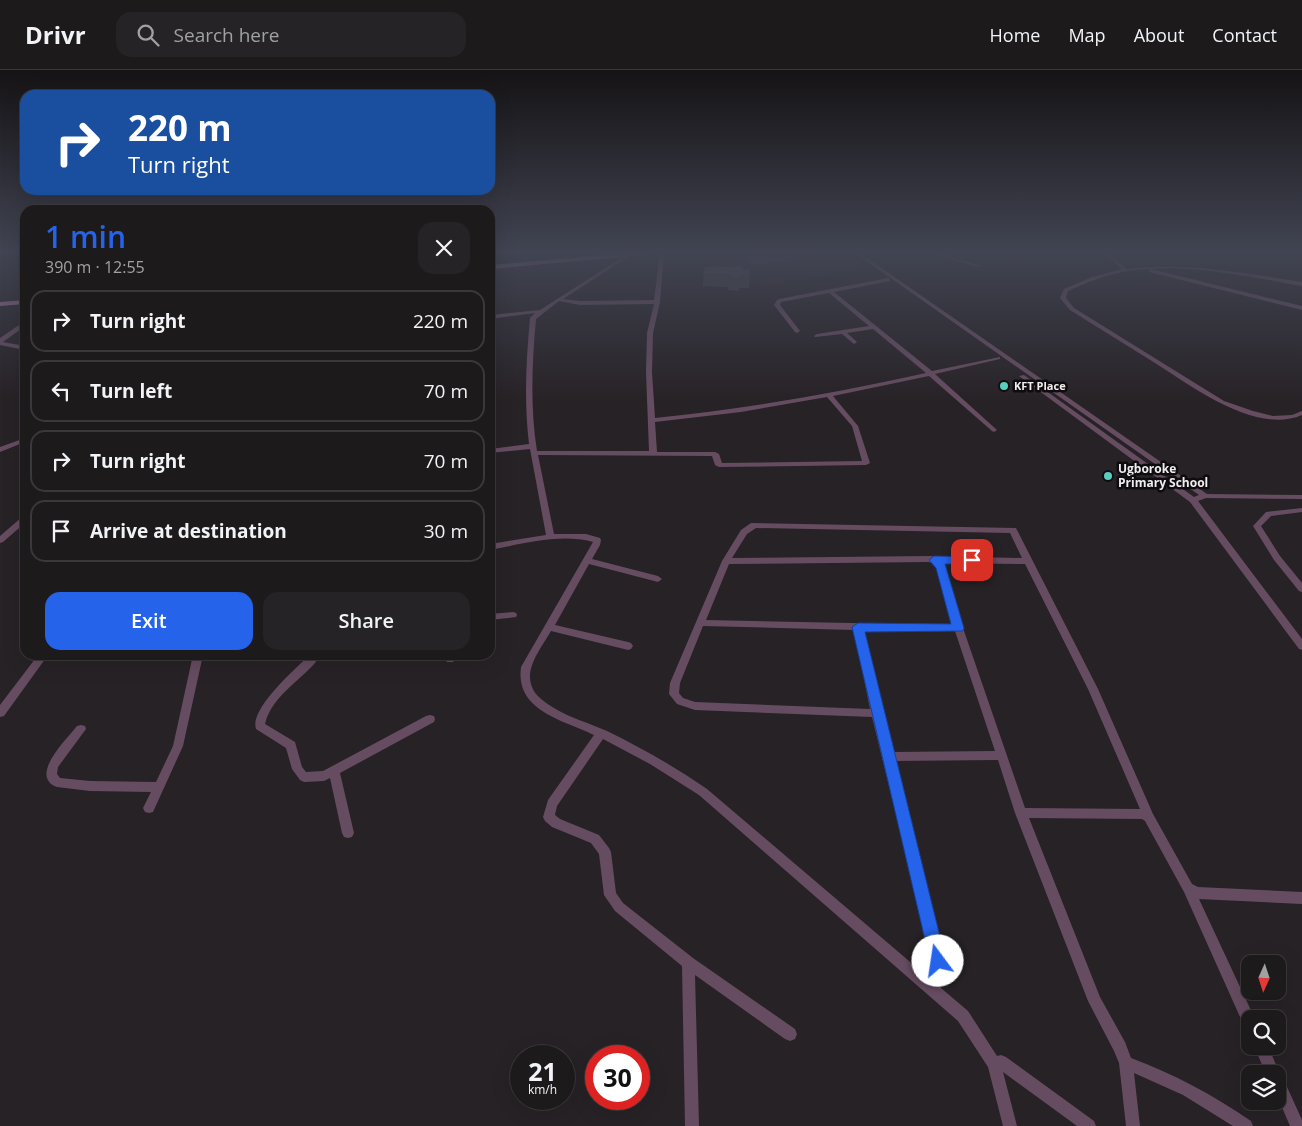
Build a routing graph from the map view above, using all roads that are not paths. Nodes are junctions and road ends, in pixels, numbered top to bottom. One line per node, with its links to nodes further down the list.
1 (14, 302): 12 (main road)
2 (556, 302): 14 (street)
3 (571, 302): 4 (street)
4 (646, 302)
5 (657, 302): 28 (street)
6 (778, 302): 18 (street)
7 (844, 302): 17 (street)
8 (919, 302): 24 (street)
9 (928, 302): 35 (street)
10 (1067, 302): 27 (street)
11 (1279, 302): 13 (street)
12 (0, 304)
13 (1302, 308)
14 (541, 311): 15 (street); 32 (street)
15 (495, 316)
16 (20, 327): 21 (street)
17 (874, 327): 19 (street); 25 (street)
18 (797, 331)
19 (844, 332): 20 (street); 22 (street)
20 (817, 336)
21 (0, 342): 23 (street)
22 (854, 342)
23 (20, 347)
24 (998, 358): 25 (street); 37 (street)
25 (931, 374): 26 (street); 29 (street)
26 (830, 396): 28 (street); 34 (street)
27 (1302, 413)
28 (653, 420): 34 (street)
29 (994, 430)
30 (20, 442): 31 (street)
31 (0, 450)
32 (534, 450): 33 (street); 34 (street); 40 (street)
33 (495, 451)
34 (653, 452)
35 (1205, 496): 36 (street); 37 (street)
36 (1302, 497)
37 (1193, 500): 56 (street)
38 (1302, 510): 48 (street)
39 (20, 524): 41 (street)
40 (551, 538): 42 (street); 44 (street)
41 (0, 540)
42 (495, 546)
43 (934, 560): 45 (street); 46 (street); 54 (street)
44 (587, 561): 47 (street); 52 (street)
45 (726, 561): 46 (street); 51 (street)
46 (1028, 561): 71 (street)
47 (658, 579)
48 (1302, 589)
49 (513, 615): 50 (street)
50 (495, 617)
51 (699, 623): 53 (street); 61 (street)
52 (549, 627): 55 (street); 64 (street)
53 (858, 627): 54 (street); 61 (street)
54 (958, 628): 65 (street)
55 (628, 646)
56 (1302, 646)
57 (39, 660): 60 (street)
58 (197, 660): 68 (street)
59 (311, 660): 67 (street)
60 (0, 712)
61 (876, 713): 66 (street)
62 (430, 719): 67 (street)
63 (81, 729): 68 (street)
64 (601, 733): 75 (street); 76 (street)
65 (1002, 756): 66 (street); 70 (street)
66 (887, 757): 76 (street)
67 (334, 771): 72 (street)
68 (159, 787): 69 (street)
69 (149, 808)
70 (1021, 813): 71 (street); 79 (street)
71 (1149, 817): 73 (street)
72 (348, 833)
73 (1188, 888): 74 (street); 77 (street)
74 (1302, 898)
75 (688, 964): 78 (street); 82 (street)
76 (934, 991): 80 (street)
77 (1244, 1010)
78 (790, 1034)
79 (1126, 1063): 85 (street); 86 (street)
80 (994, 1064): 83 (street); 84 (street)
81 (1286, 1101): 87 (street)
82 (692, 1126)
83 (1010, 1126)
84 (1088, 1126)
85 (1133, 1126)
86 (1246, 1126)
87 (1297, 1126)

